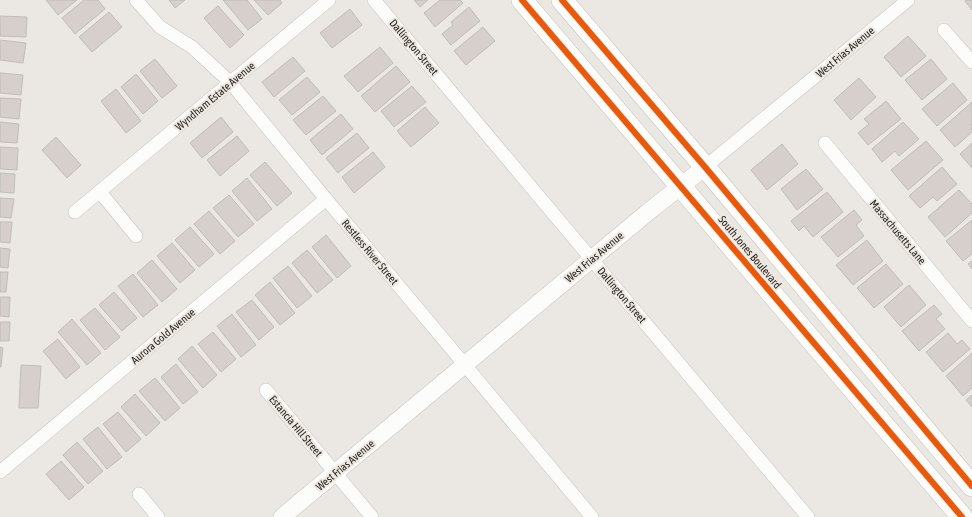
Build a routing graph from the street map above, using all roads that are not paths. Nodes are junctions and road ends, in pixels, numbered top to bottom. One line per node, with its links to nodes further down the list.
1 (136, 0): 9 (street, Restless River Street)
2 (329, 0): 9 (street, Wyndham Estate Avenue)
3 (374, 0): 17 (street, Dallington Street)
4 (522, 0): 12 (main road, South Jones Boulevard)
5 (562, 0): 11 (main road, South Jones Boulevard)
6 (908, 0): 11 (street, West Frias Avenue)
7 (944, 30): 8 (street)
8 (972, 62)
9 (230, 82): 13 (street, Wyndham Estate Avenue); 14 (street, Restless River Street)
10 (825, 143): 18 (street, Massachusetts Lane)
11 (705, 167): 12 (street, West Frias Avenue); 23 (main road, South Jones Boulevard)
12 (681, 186): 17 (street, West Frias Avenue); 30 (main road, South Jones Boulevard)
13 (100, 192): 15 (street, Wyndham Estate Avenue); 16 (street)
14 (326, 200): 19 (street, Restless River Street); 21 (street, Aurora Gold Avenue)
15 (75, 212)
16 (136, 236)
17 (592, 259): 19 (street, West Frias Avenue); 29 (street, Dallington Street)
18 (972, 320)
19 (465, 365): 22 (street, West Frias Avenue); 28 (street, Restless River Street)
20 (266, 390): 22 (street, Estancia Hill Street)
21 (0, 472)
22 (335, 472): 26 (street, West Frias Avenue); 27 (street, Estancia Hill Street)
23 (972, 486)
24 (139, 494): 25 (street)
25 (158, 517)
26 (282, 517)
27 (372, 517)
28 (592, 517)
29 (808, 517)
30 (962, 517)

